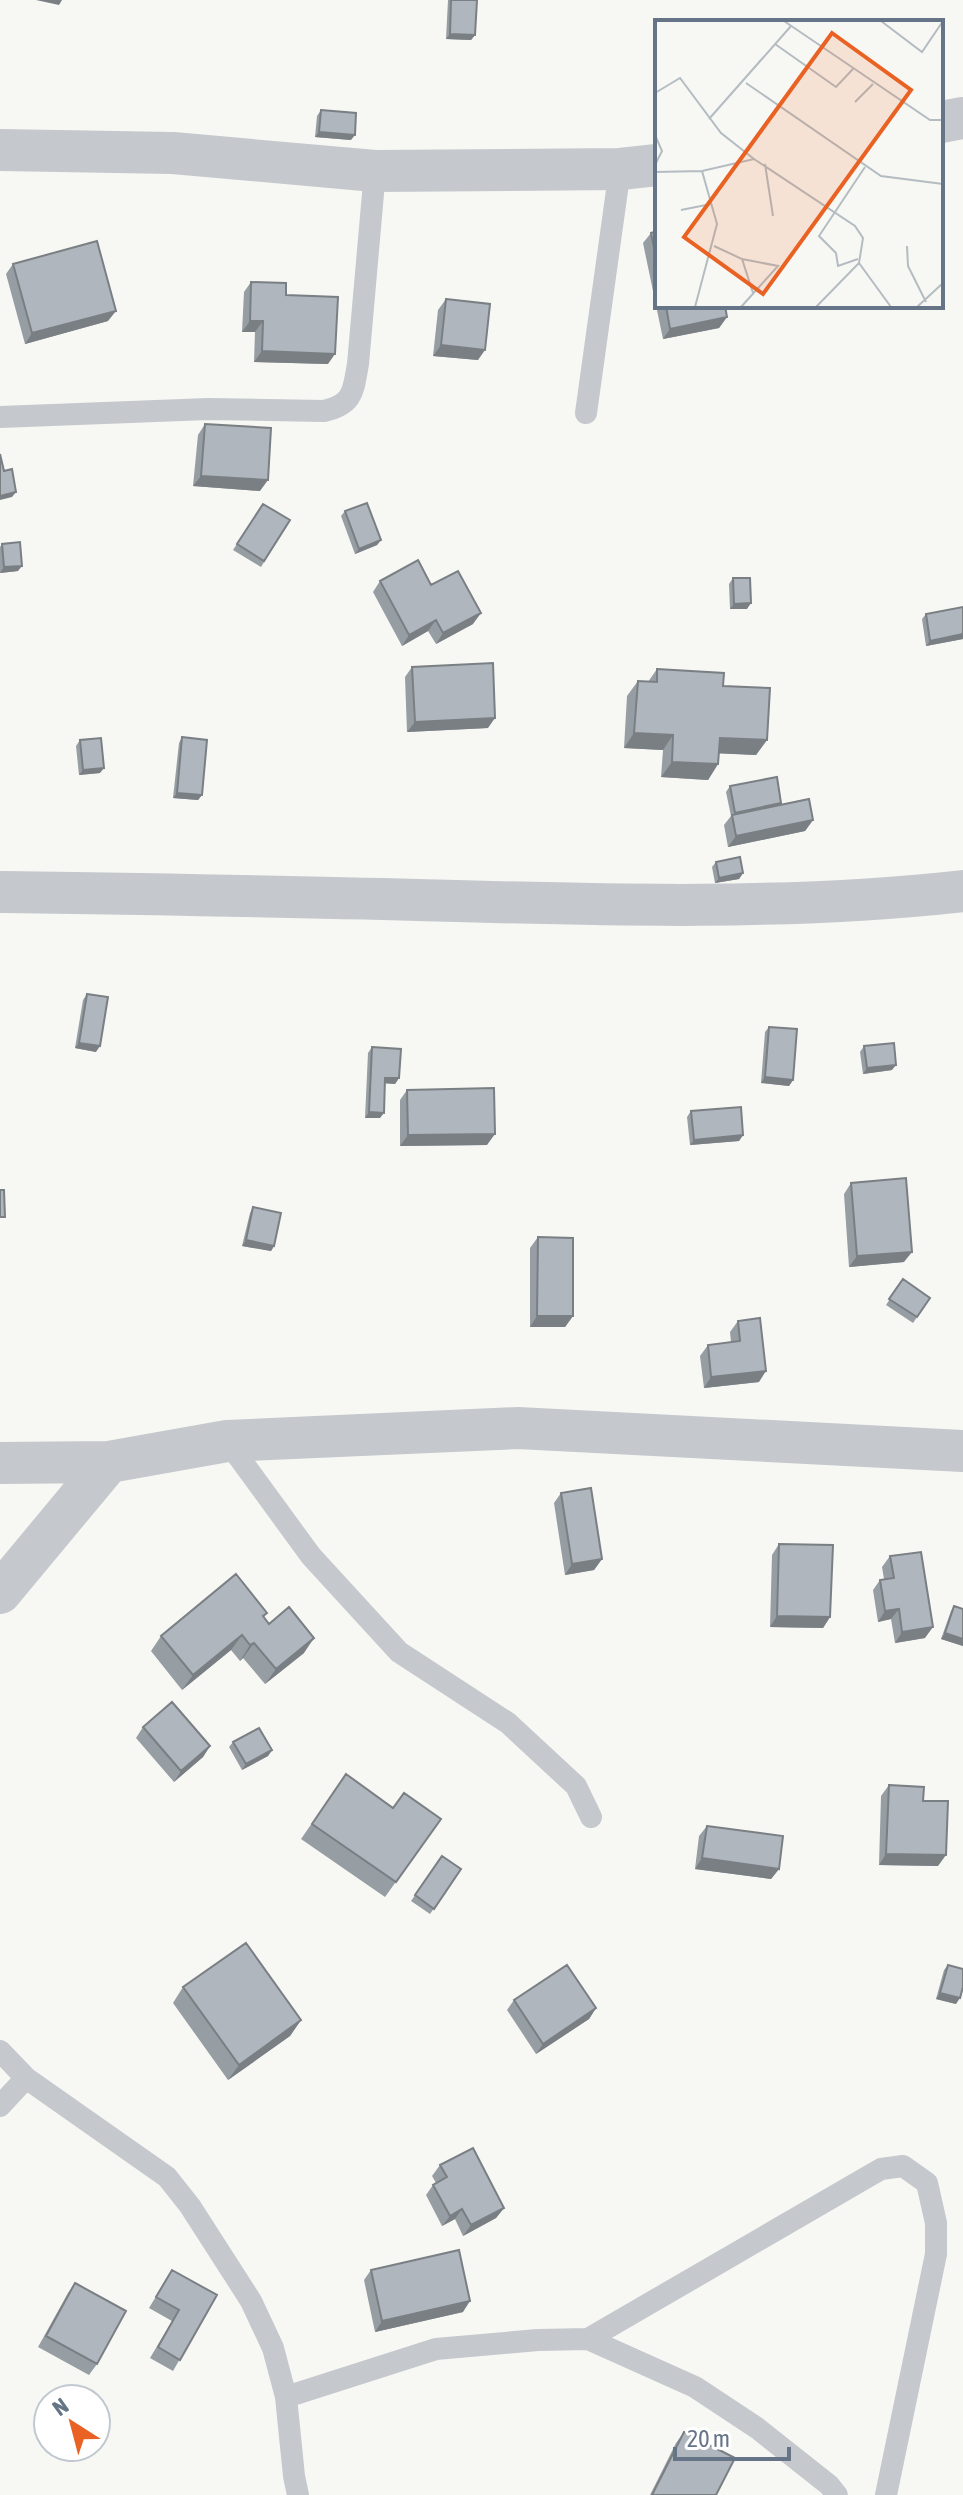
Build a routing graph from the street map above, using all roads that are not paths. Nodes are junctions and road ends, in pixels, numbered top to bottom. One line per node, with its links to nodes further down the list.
1 (963, 118): 2 (street)
2 (943, 122)
3 (0, 150): 5 (street)
4 (639, 167): 5 (street); 6 (lane)
5 (375, 171): 7 (lane)
6 (586, 413)
7 (0, 417)
8 (963, 891): 9 (street)
9 (0, 892)
10 (227, 1441): 11 (street); 12 (street); 15 (lane)
11 (963, 1451)
12 (109, 1462): 13 (street); 14 (street)
13 (0, 1463)
14 (0, 1593)
15 (591, 1817)
16 (0, 2051): 17 (lane)
17 (26, 2078): 18 (lane); 20 (lane)
18 (0, 2106)
19 (588, 2339): 20 (lane); 22 (lane); 23 (lane)
20 (286, 2397): 21 (lane)
21 (298, 2495)
22 (837, 2495)
23 (886, 2495)

